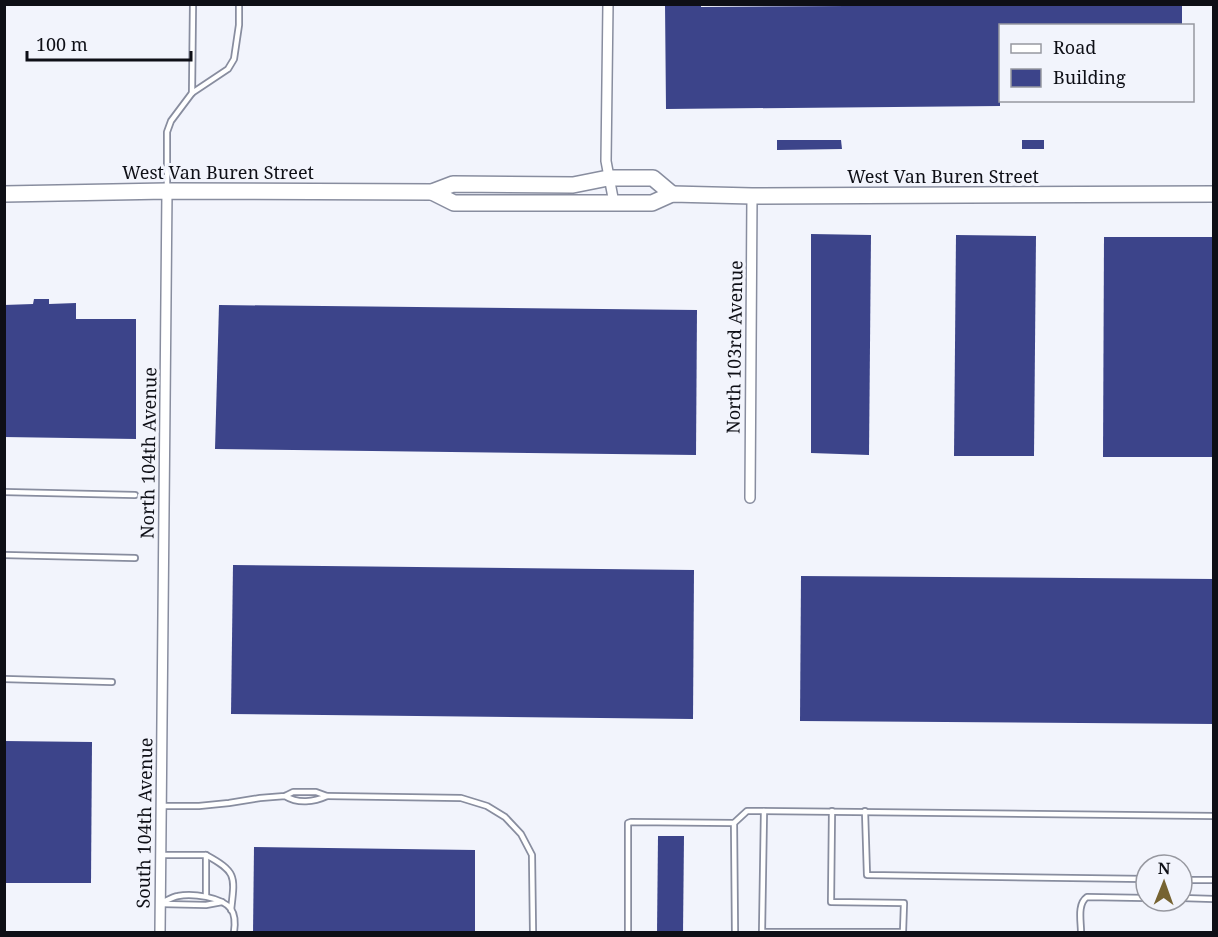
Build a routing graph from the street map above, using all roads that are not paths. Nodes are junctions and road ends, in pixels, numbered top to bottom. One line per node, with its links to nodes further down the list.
1 (193, 4): 4 (lane)
2 (239, 4): 4 (lane)
3 (608, 4): 5 (street)
4 (192, 93): 6 (lane)
5 (608, 178): 7 (main road, West Van Buren Street); 10 (main road, West Van Buren Street); 12 (main road); 13 (street)
6 (167, 191): 7 (main road, West Van Buren Street); 8 (main road, West Van Buren Street); 21 (street, North 104th Avenue)
7 (432, 192): 12 (main road, West Van Buren Street)
8 (4, 194)
9 (1214, 194): 11 (main road, West Van Buren Street)
10 (672, 195): 11 (main road, West Van Buren Street); 13 (main road, West Van Buren Street)
11 (752, 196): 16 (street, North 103rd Avenue)
12 (508, 203): 13 (main road, West Van Buren Street)
13 (614, 203)
14 (4, 492): 15 (lane)
15 (135, 495)
16 (750, 498)
17 (4, 555): 18 (lane)
18 (135, 558)
19 (4, 679): 20 (lane)
20 (111, 682)
21 (162, 715): 24 (street, South 104th Avenue)
22 (285, 796): 23 (lane); 23 (lane); 24 (lane)
23 (327, 796): 44 (lane)
24 (161, 806): 30 (street, South 104th Avenue)
25 (764, 811): 26 (lane); 26 (lane); 29 (lane)
26 (832, 811): 27 (lane)
27 (865, 811): 28 (lane); 32 (lane)
28 (1214, 816)
29 (734, 823): 45 (lane); 46 (lane)
30 (160, 855): 31 (lane); 40 (street, South 104th Avenue)
31 (206, 855): 35 (lane); 41 (lane)
32 (1134, 879)
33 (1194, 880): 34 (lane)
34 (1214, 880)
35 (206, 896): 39 (lane); 40 (lane)
36 (1134, 898): 47 (lane)
37 (1194, 898): 38 (lane)
38 (1214, 899)
39 (222, 902): 40 (lane); 41 (lane)
40 (160, 903): 42 (street, South 104th Avenue)
41 (231, 910): 43 (lane)
42 (160, 933)
43 (234, 933)
44 (533, 933)
45 (628, 933)
46 (735, 933)
47 (1081, 933)

